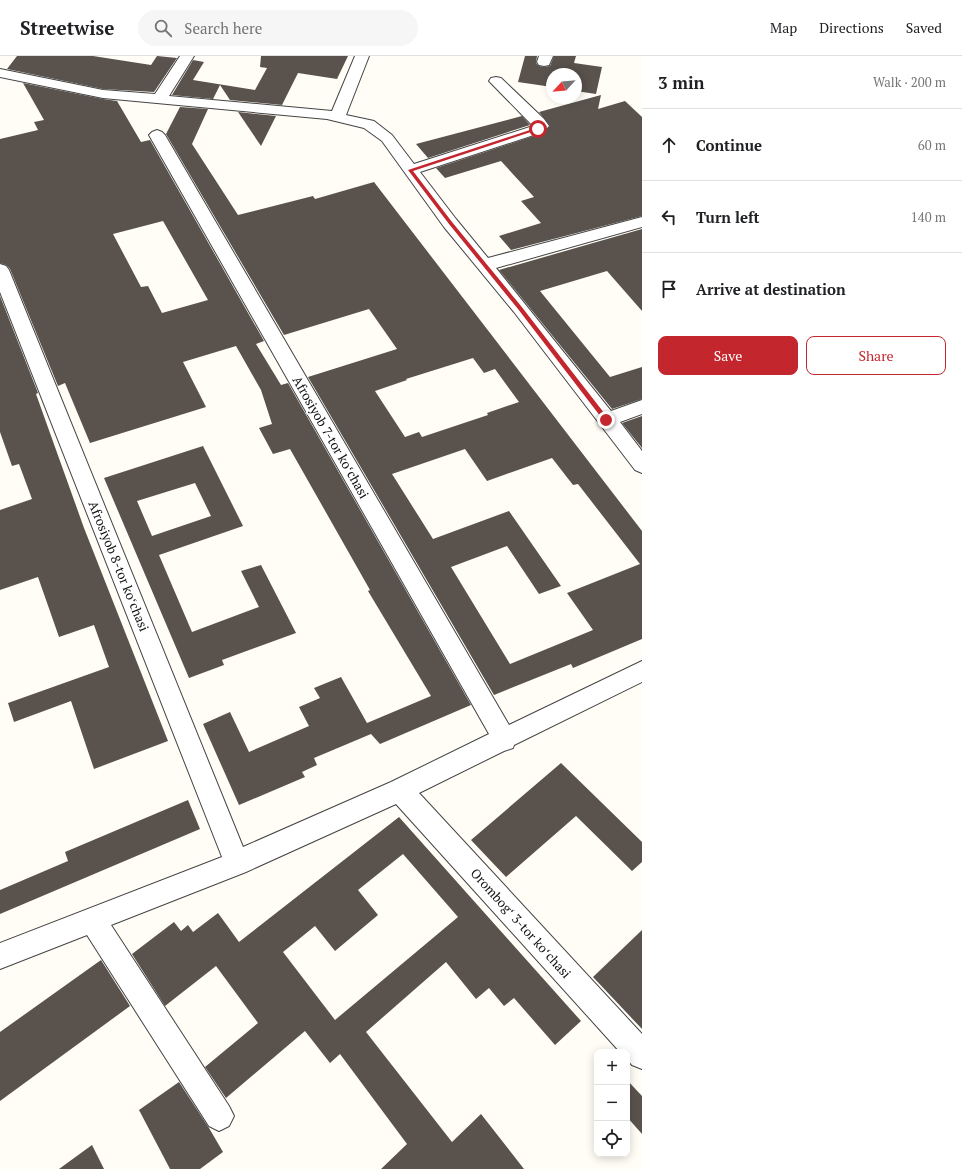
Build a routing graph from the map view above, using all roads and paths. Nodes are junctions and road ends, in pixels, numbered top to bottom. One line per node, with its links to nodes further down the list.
1 (187, 56): 5 (street)
2 (362, 56): 6 (street)
3 (0, 73): 5 (street)
4 (496, 81): 8 (street)
5 (160, 99): 6 (street)
6 (337, 118): 8 (street)
7 (157, 135): 16 (street, Afrosiyob 7-tor koʻchasi)
8 (410, 170): 10 (street)
9 (642, 222): 10 (street)
10 (485, 265): 13 (street)
11 (0, 270): 18 (street, Afrosiyob 8-tor koʻchasi)
12 (642, 407): 13 (street)
13 (606, 420): 14 (street)
14 (642, 465)
15 (642, 672): 16 (street)
16 (505, 740): 17 (street)
17 (400, 790): 18 (street); 21 (street, Orombogʻ 3-tor koʻchasi)
18 (237, 863): 19 (street)
19 (93, 921): 20 (street); 22 (street)
20 (0, 956)
21 (642, 1055)
22 (220, 1116)

